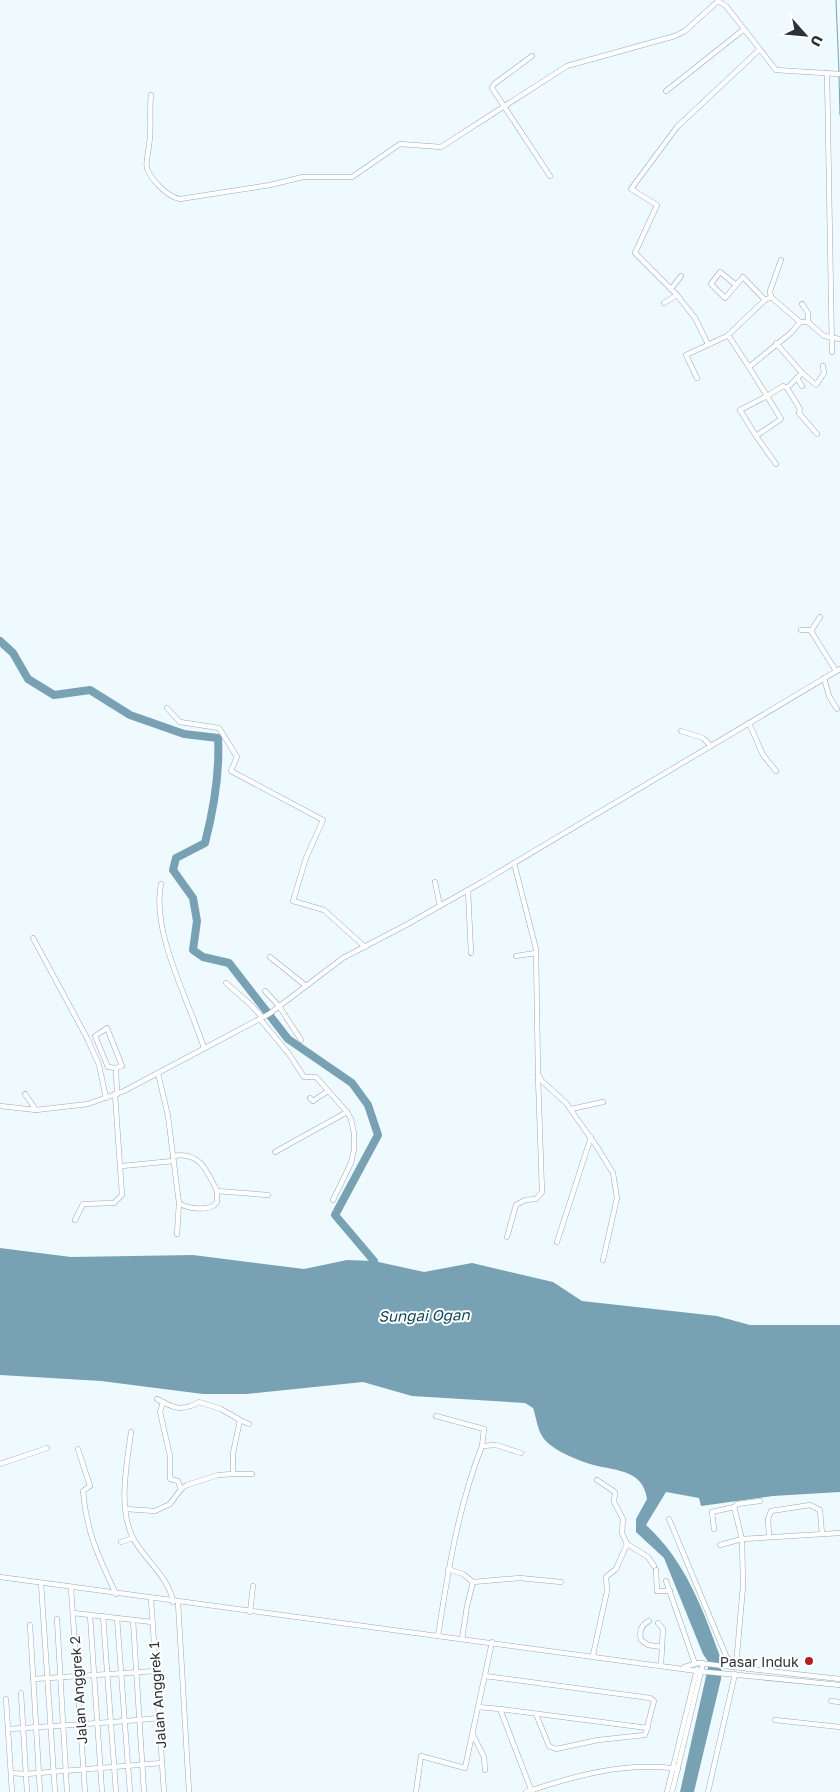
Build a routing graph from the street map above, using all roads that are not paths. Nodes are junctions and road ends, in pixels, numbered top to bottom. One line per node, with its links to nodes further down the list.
1 (744, 30): 2 (street); 6 (street); 8 (street)
2 (759, 50): 4 (street); 13 (street)
3 (532, 56): 8 (street)
4 (828, 73): 5 (street); 22 (street)
5 (840, 74)
6 (666, 91)
7 (151, 96): 8 (street)
8 (505, 107): 9 (street)
9 (550, 176)
10 (781, 260): 15 (street)
11 (681, 276): 13 (street)
12 (736, 285): 12 (street); 16 (street)
13 (671, 289): 14 (street)
14 (676, 295): 17 (street); 24 (street)
15 (772, 297): 16 (street); 19 (street)
16 (765, 300): 21 (street)
17 (664, 303)
18 (802, 304): 20 (street)
19 (800, 322): 20 (street); 23 (street)
20 (808, 322): 22 (street)
21 (728, 335): 24 (street); 27 (street)
22 (836, 338): 25 (street)
23 (776, 343): 27 (street); 28 (street)
24 (708, 344): 29 (street)
25 (832, 352)
26 (823, 366): 28 (street)
27 (749, 367): 33 (street)
28 (802, 373): 30 (street)
29 (697, 378)
30 (797, 378): 31 (street); 32 (street)
31 (802, 386)
32 (787, 388): 33 (street); 34 (street)
33 (767, 396): 35 (street); 35 (street)
34 (817, 434)
35 (756, 436): 36 (street)
36 (776, 464)
37 (820, 617): 39 (street)
38 (801, 630): 39 (street)
39 (811, 630): 40 (street)
40 (838, 670): 41 (street)
41 (824, 678): 43 (street); 44 (street)
42 (167, 708): 54 (street)
43 (837, 709)
44 (749, 724): 46 (street); 47 (street)
45 (681, 731): 46 (street)
46 (711, 746): 48 (street)
47 (776, 771)
48 (514, 863): 51 (street); 56 (street)
49 (435, 882): 52 (street)
50 (161, 884): 65 (street)
51 (468, 890): 52 (street); 55 (street)
52 (440, 906): 54 (street)
53 (33, 938): 72 (street)
54 (365, 946): 60 (street)
55 (472, 953)
56 (536, 953): 57 (street); 68 (street)
57 (516, 956)
58 (270, 957): 60 (street)
59 (226, 983): 63 (street)
60 (306, 986): 62 (street)
61 (265, 991): 62 (street)
62 (279, 1006): 63 (street); 64 (street)
63 (261, 1018): 65 (street); 69 (street)
64 (301, 1040)
65 (204, 1048): 67 (street)
66 (116, 1068): 66 (street); 71 (street)
67 (158, 1073): 71 (street); 81 (street)
68 (538, 1074): 76 (street); 89 (street)
69 (328, 1091): 73 (street); 78 (street)
70 (25, 1094): 77 (street)
71 (116, 1094): 72 (street); 82 (street)
72 (106, 1098): 77 (street)
73 (310, 1098)
74 (603, 1102): 76 (street)
75 (0, 1106): 77 (street)
76 (571, 1109): 79 (street)
77 (36, 1110)
78 (347, 1112): 80 (street); 85 (street)
79 (591, 1137): 90 (street); 91 (street)
80 (275, 1152)
81 (173, 1159): 82 (street); 83 (street); 86 (street)
82 (122, 1166): 87 (street)
83 (217, 1191): 84 (street); 86 (street)
84 (268, 1195)
85 (333, 1200)
86 (179, 1203): 88 (street)
87 (75, 1220)
88 (177, 1234)
89 (507, 1237)
90 (557, 1242)
91 (603, 1260)
92 (157, 1399): 93 (street)
93 (163, 1402): 95 (street); 106 (street)
94 (436, 1416): 98 (street)
95 (242, 1421): 96 (street); 103 (street)
96 (249, 1424)
97 (131, 1432): 109 (street)
98 (482, 1446): 101 (street); 118 (street)
99 (47, 1448): 102 (street)
100 (78, 1449): 127 (street)
101 (521, 1453)
102 (0, 1464)
103 (233, 1474): 104 (street); 106 (street)
104 (252, 1474)
105 (597, 1480): 116 (street)
106 (181, 1489): 109 (street)
107 (760, 1501): 108 (street)
108 (734, 1507): 111 (street); 115 (street)
109 (126, 1509): 129 (street)
110 (669, 1519): 148 (street)
111 (714, 1529)
112 (840, 1533): 113 (street)
113 (822, 1534): 114 (street); 114 (street)
114 (769, 1536): 115 (street)
115 (742, 1539): 117 (street); 148 (street)
116 (627, 1544): 126 (street); 145 (street)
117 (720, 1545)
118 (448, 1569): 121 (street); 141 (street)
119 (0, 1577): 123 (street)
120 (666, 1581): 126 (street)
121 (474, 1582): 122 (street); 142 (street)
122 (561, 1582)
123 (41, 1583): 125 (street); 159 (street)
124 (253, 1586): 130 (street)
125 (71, 1588): 127 (street); 131 (street, Jalan Anggrek 2)
126 (670, 1591): 146 (street)
127 (116, 1594): 128 (street)
128 (151, 1599): 129 (street); 138 (street, Jalan Anggrek 1)
129 (175, 1602): 130 (street); 211 (street)
130 (250, 1612): 141 (street)
131 (73, 1613): 132 (street); 157 (street, Jalan Anggrek 2)
132 (90, 1615): 133 (street); 153 (street)
133 (103, 1616): 135 (street); 154 (street)
134 (57, 1618): 160 (street)
135 (117, 1618): 136 (street); 155 (street)
136 (133, 1620): 138 (street); 152 (street)
137 (649, 1621): 144 (street)
138 (152, 1622): 150 (street, Jalan Anggrek 1)
139 (658, 1623): 144 (street)
140 (30, 1626): 162 (street)
141 (438, 1636): 142 (street)
142 (462, 1639): 143 (street)
143 (492, 1642): 145 (street); 158 (street)
144 (662, 1647): 147 (street)
145 (593, 1655): 147 (street)
146 (701, 1663): 148 (street); 149 (street); 151 (street)
147 (662, 1664): 149 (street)
148 (736, 1665): 161 (street)
149 (682, 1667): 151 (street)
150 (156, 1671): 152 (street); 171 (street, Jalan Anggrek 1)
151 (702, 1671): 156 (street); 192 (street)
152 (136, 1672): 155 (street); 173 (street)
153 (94, 1674): 154 (street); 157 (street); 175 (street)
154 (107, 1674): 155 (street); 176 (street)
155 (121, 1674): 172 (street)
156 (735, 1674): 163 (street); 215 (street)
157 (77, 1676): 160 (street); 177 (street, Jalan Anggrek 2)
158 (485, 1676): 168 (street); 184 (street)
159 (47, 1678): 160 (street); 162 (street); 178 (street)
160 (60, 1678): 179 (street)
161 (840, 1678)
162 (33, 1680): 183 (street)
163 (840, 1685)
164 (21, 1693): 182 (street)
165 (6, 1699): 181 (street)
166 (830, 1701): 167 (street)
167 (840, 1702)
168 (478, 1707): 169 (street); 185 (street)
169 (500, 1708): 170 (street); 199 (street)
170 (536, 1714): 184 (street); 184 (street)
171 (159, 1718): 173 (street); 186 (street, Jalan Anggrek 1)
172 (125, 1720): 173 (street); 176 (street); 187 (street)
173 (139, 1720): 188 (street)
174 (775, 1720): 180 (street)
175 (97, 1722): 176 (street); 177 (street); 191 (street)
176 (110, 1722): 189 (street)
177 (80, 1724): 179 (street); 190 (street, Jalan Anggrek 2)
178 (50, 1726): 179 (street); 183 (street); 195 (street)
179 (63, 1727): 193 (street)
180 (840, 1727)
181 (8, 1728): 182 (street); 196 (street)
182 (22, 1728): 183 (street); 198 (street)
183 (36, 1728): 197 (street)
184 (648, 1728)
185 (473, 1735): 194 (street); 212 (street)
186 (162, 1763): 188 (street); 210 (street, Jalan Anggrek 1)
187 (127, 1765): 188 (street); 189 (street); 208 (street)
188 (141, 1765): 209 (street)
189 (113, 1766): 191 (street); 207 (street)
190 (83, 1768): 191 (street); 193 (street); 205 (street, Jalan Anggrek 2)
191 (100, 1768): 206 (street)
192 (675, 1768): 199 (street); 213 (street); 214 (street)
193 (66, 1770): 195 (street); 204 (street)
194 (485, 1770)
195 (53, 1771): 197 (street); 203 (street)
196 (11, 1773): 198 (street); 200 (street)
197 (39, 1773): 198 (street); 202 (street)
198 (26, 1774): 201 (street)
199 (530, 1791)
200 (12, 1792)
201 (27, 1792)
202 (40, 1792)
203 (54, 1792)
204 (67, 1792)
205 (85, 1792)
206 (102, 1792)
207 (116, 1792)
208 (130, 1792)
209 (144, 1792)
210 (164, 1792)
211 (189, 1792)
212 (416, 1792)
213 (667, 1792)
214 (672, 1792)
215 (708, 1792)

